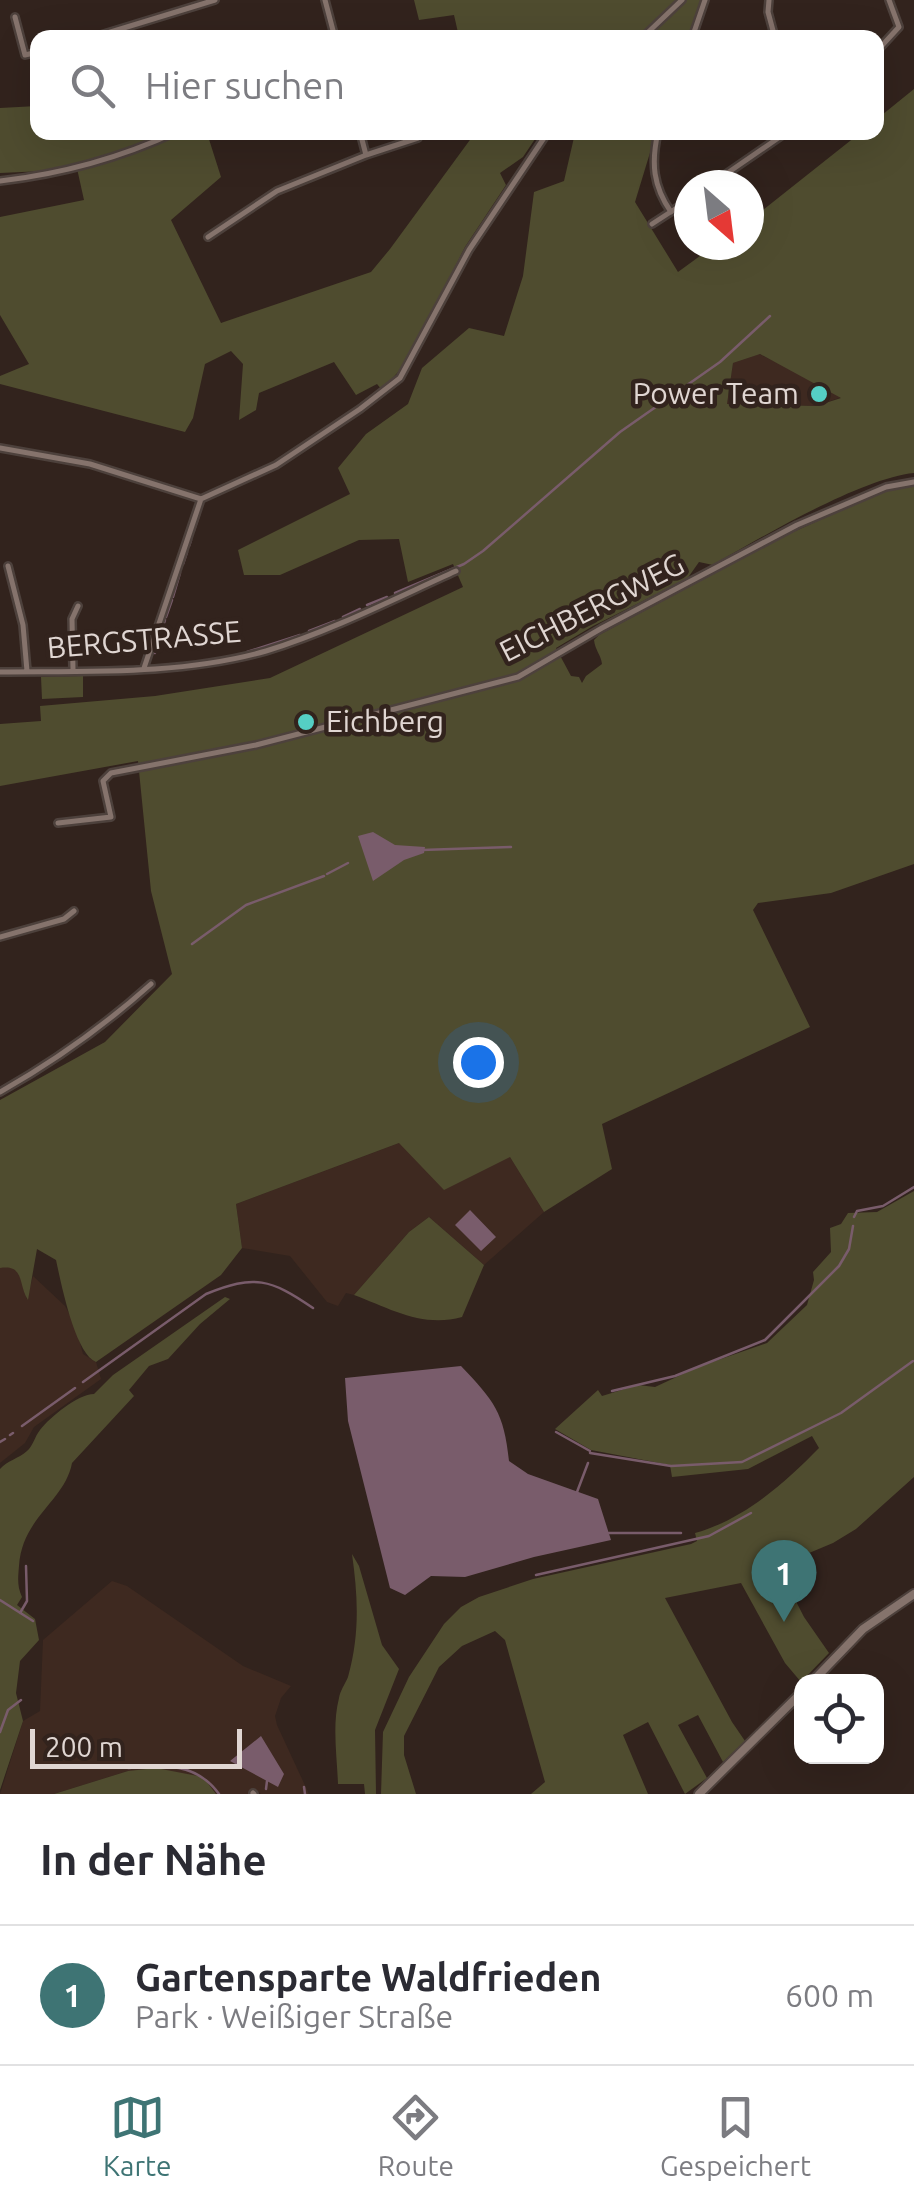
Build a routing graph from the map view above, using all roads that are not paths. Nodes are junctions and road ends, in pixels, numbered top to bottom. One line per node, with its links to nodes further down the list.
1 (215, 0): 8 (street)
2 (325, 0): 9 (street)
3 (682, 0): 10 (street)
4 (705, 0): 11 (street)
5 (769, 0): 12 (street)
6 (889, 0): 13 (street)
7 (15, 17): 14 (street)
8 (116, 30)
9 (333, 30)
10 (650, 30)
11 (695, 30)
12 (773, 30)
13 (884, 43)
14 (30, 54)
15 (159, 140): 23 (street)
16 (362, 140): 21 (street)
17 (412, 140): 21 (street)
18 (543, 140): 30 (street)
19 (656, 140): 25 (street)
20 (776, 140): 22 (street)
21 (366, 155): 27 (street)
22 (732, 170)
23 (0, 181)
24 (674, 210): 25 (street)
25 (671, 212): 26 (street)
26 (652, 224)
27 (208, 236)
28 (0, 448): 30 (street)
29 (914, 482): 38 (street, EICHBERGWEG)
30 (201, 499): 34 (street)
31 (8, 566): 36 (street)
32 (456, 572): 34 (street, BERGSTRASSE)
33 (78, 606): 35 (street)
34 (144, 668): 35 (street, BERGSTRASSE)
35 (73, 670): 36 (street, BERGSTRASSE)
36 (27, 671): 37 (street, BERGSTRASSE)
37 (0, 672)
38 (58, 823)
39 (74, 911): 40 (street)
40 (0, 937)
41 (150, 984): 42 (street)
42 (0, 1092)
43 (914, 1594): 44 (street)
44 (820, 1674)
45 (794, 1700): 46 (street)
46 (699, 1794)

